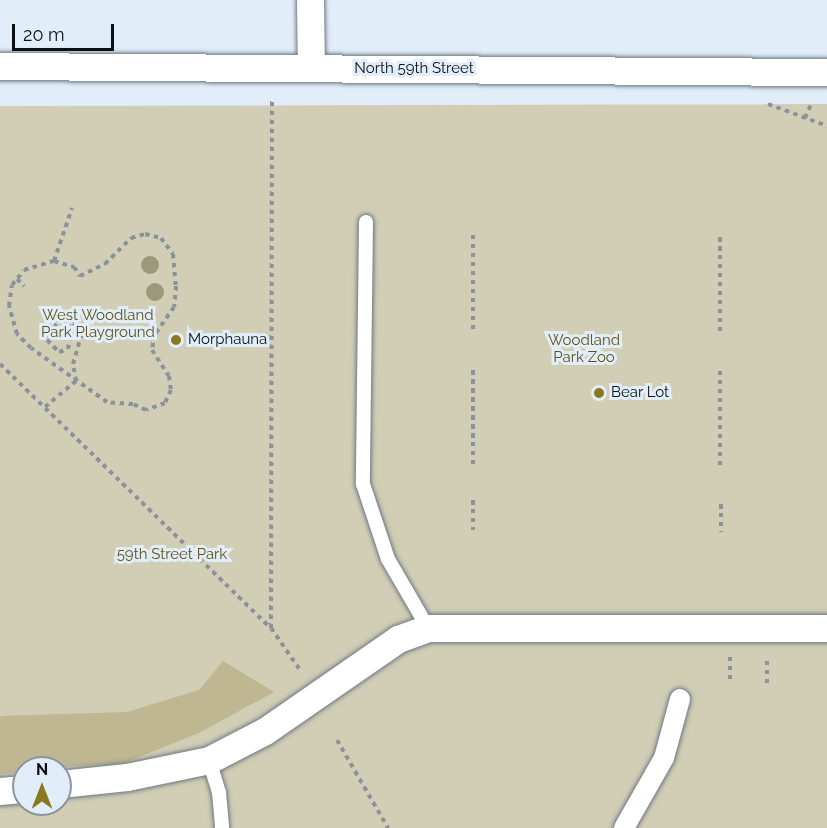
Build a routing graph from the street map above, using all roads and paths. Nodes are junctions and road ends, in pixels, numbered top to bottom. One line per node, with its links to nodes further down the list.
1 (310, 0): 3 (street)
2 (0, 66): 3 (street, North 59th Street)
3 (311, 68): 4 (street, North 59th Street)
4 (827, 72)
5 (814, 98): 7 (path)
6 (272, 100): 29 (path)
7 (805, 118)
8 (72, 208): 12 (path)
9 (366, 222): 30 (lane)
10 (472, 236): 15 (path)
11 (720, 237): 16 (path)
12 (54, 261): 13 (path); 21 (path)
13 (17, 279): 14 (path); 21 (path)
14 (24, 286)
15 (473, 334)
16 (720, 334)
17 (60, 338): 21 (path)
18 (0, 364): 22 (path)
19 (473, 370): 23 (path)
20 (720, 371): 24 (path)
21 (76, 381): 22 (path)
22 (45, 407): 29 (path)
23 (473, 465)
24 (720, 468)
25 (473, 500): 27 (path)
26 (720, 504): 28 (path)
27 (473, 530)
28 (720, 532)
29 (271, 628): 34 (path)
30 (428, 628): 31 (street); 39 (street)
31 (827, 628)
32 (730, 656): 35 (path)
33 (767, 657): 36 (path)
34 (302, 672)
35 (730, 682)
36 (767, 682)
37 (680, 699): 43 (street)
38 (337, 740): 42 (path)
39 (209, 760): 40 (street); 41 (lane)
40 (72, 783)
41 (222, 828)
42 (388, 828)
43 (624, 828)

